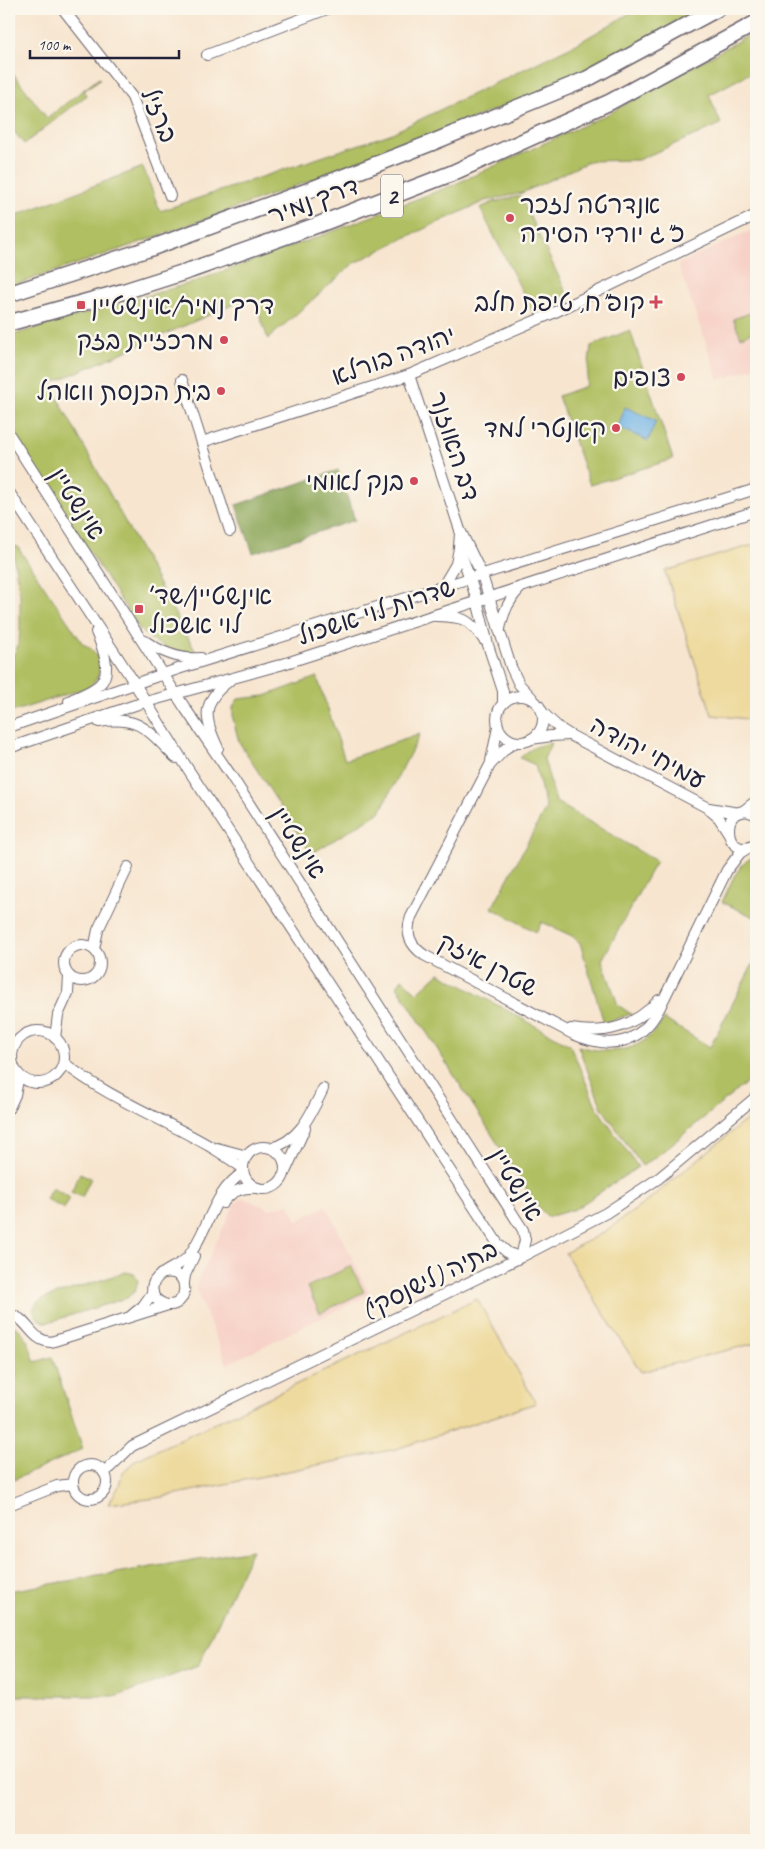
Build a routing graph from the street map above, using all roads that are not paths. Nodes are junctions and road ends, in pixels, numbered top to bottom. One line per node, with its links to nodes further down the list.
1 (63, 9): 6 (street, ברזיל)
2 (327, 9): 5 (street)
3 (717, 9): 8 (highway, דרך נמיר / 2)
4 (756, 24): 9 (highway, דרך נמיר / 2)
5 (206, 54)
6 (170, 196)
7 (756, 215): 10 (street, יהודה בורלא)
8 (9, 294)
9 (9, 322)
10 (409, 375): 13 (street, יהודה בורלא); 17 (street, דב האוזנר)
11 (182, 380): 13 (street)
12 (9, 434): 29 (street, אינשטיין)
13 (202, 442): 18 (street)
14 (756, 490): 20 (street, שדרות לוי אשכול)
15 (9, 492): 26 (street, אינשטיין)
16 (756, 511): 23 (street, שדרות לוי אשכול)
17 (460, 530): 19 (street, דב האוזנר); 20 (street, דב האוזנר)
18 (230, 531)
19 (459, 547): 21 (street, דב האוזנר); 22 (street)
20 (482, 575): 21 (street, שדרות לוי אשכול); 24 (street, דב האוזנר)
21 (470, 578): 22 (street, שדרות לוי אשכול); 25 (street, דב האוזנר)
22 (443, 586): 31 (street, שדרות לוי אשכול)
23 (521, 587): 24 (street, שדרות לוי אשכול); 28 (street)
24 (490, 596): 25 (street, שדרות לוי אשכול); 28 (street, דב האוזנר)
25 (478, 600): 27 (street, שדרות לוי אשכול); 30 (street, דב האוזנר)
26 (85, 609): 34 (street, אינשטיין); 40 (street)
27 (430, 615): 30 (street); 33 (street, שדרות לוי אשכול)
28 (500, 630): 36 (street, דב האוזנר)
29 (139, 636): 31 (street); 32 (street, אינשטיין)
30 (488, 646): 38 (street)
31 (220, 657): 32 (street, שדרות לוי אשכול)
32 (164, 674): 34 (street, שדרות לוי אשכול); 35 (street, אינשטיין)
33 (236, 676): 35 (street, שדרות לוי אשכול); 50 (street)
34 (135, 684): 37 (street, אינשטיין); 40 (street, שדרות לוי אשכול)
35 (176, 694): 37 (street, שדרות לוי אשכול); 50 (street, אינשטיין)
36 (533, 699): 38 (street); 39 (street)
37 (146, 702): 41 (street, שדרות לוי אשכול); 49 (street, אינשטיין)
38 (503, 703): 43 (street)
39 (542, 712): 44 (street, עמיחי יהודה); 45 (street)
40 (35, 718): 42 (street, שדרות לוי אשכול)
41 (74, 726): 47 (street, שדרות לוי אשכול); 49 (street)
42 (9, 727)
43 (498, 727): 46 (street); 48 (street)
44 (570, 735): 45 (street, עמיחי יהודה); 52 (street, עמיחי יהודה)
45 (530, 740): 46 (street)
46 (516, 742): 48 (street)
47 (9, 748)
48 (490, 765): 65 (street, שטרן איזק)
49 (188, 769): 87 (street, אינשטיין)
50 (232, 777): 87 (street, אינשטיין)
51 (756, 801): 53 (street)
52 (706, 807): 53 (street, עמיחי יהודה); 55 (street, עמיחי יהודה)
53 (741, 813): 54 (street, עמיחי יהודה); 55 (street)
54 (756, 815)
55 (729, 835): 56 (street); 58 (street, שטרן איזק)
56 (753, 846): 58 (street, שטרן איזק)
57 (128, 868): 59 (street)
58 (727, 870): 63 (street, שטרן איזק)
59 (89, 947): 60 (street); 61 (street)
60 (69, 976): 61 (street); 62 (street)
61 (81, 982): 62 (street)
62 (68, 993): 64 (street)
63 (665, 993): 65 (street, שטרן איזק); 65 (street, שטרן איזק)
64 (58, 1015): 66 (street); 69 (street)
65 (561, 1028)
66 (42, 1031): 68 (street); 69 (street)
67 (9, 1036): 68 (street)
68 (22, 1036): 70 (street)
69 (55, 1038): 71 (street)
70 (11, 1050): 72 (street)
71 (64, 1063): 73 (street); 74 (street)
72 (19, 1075): 75 (street); 77 (street)
73 (57, 1075): 74 (street); 75 (street)
74 (83, 1078): 81 (street)
75 (29, 1082): 77 (street)
76 (323, 1089): 80 (street)
77 (15, 1095): 79 (street)
78 (756, 1096): 87 (street, בתיה (לישנסקי))
79 (9, 1108)
80 (311, 1113): 82 (street); 85 (street)
81 (211, 1147): 83 (street); 84 (street)
82 (270, 1148): 83 (street); 85 (street)
83 (247, 1156): 84 (street)
84 (243, 1170): 86 (street); 88 (street)
85 (283, 1176): 86 (street)
86 (257, 1188): 89 (street)
87 (522, 1257): 94 (street, בתיה (לישנסקי))
88 (161, 1274): 89 (street); 90 (street)
89 (184, 1282): 91 (street)
90 (153, 1292): 91 (street); 93 (street)
91 (168, 1305): 93 (street)
92 (9, 1314): 93 (street)
93 (129, 1317)
94 (104, 1473): 95 (street); 95 (street)
95 (73, 1484): 96 (street)
96 (9, 1505)

